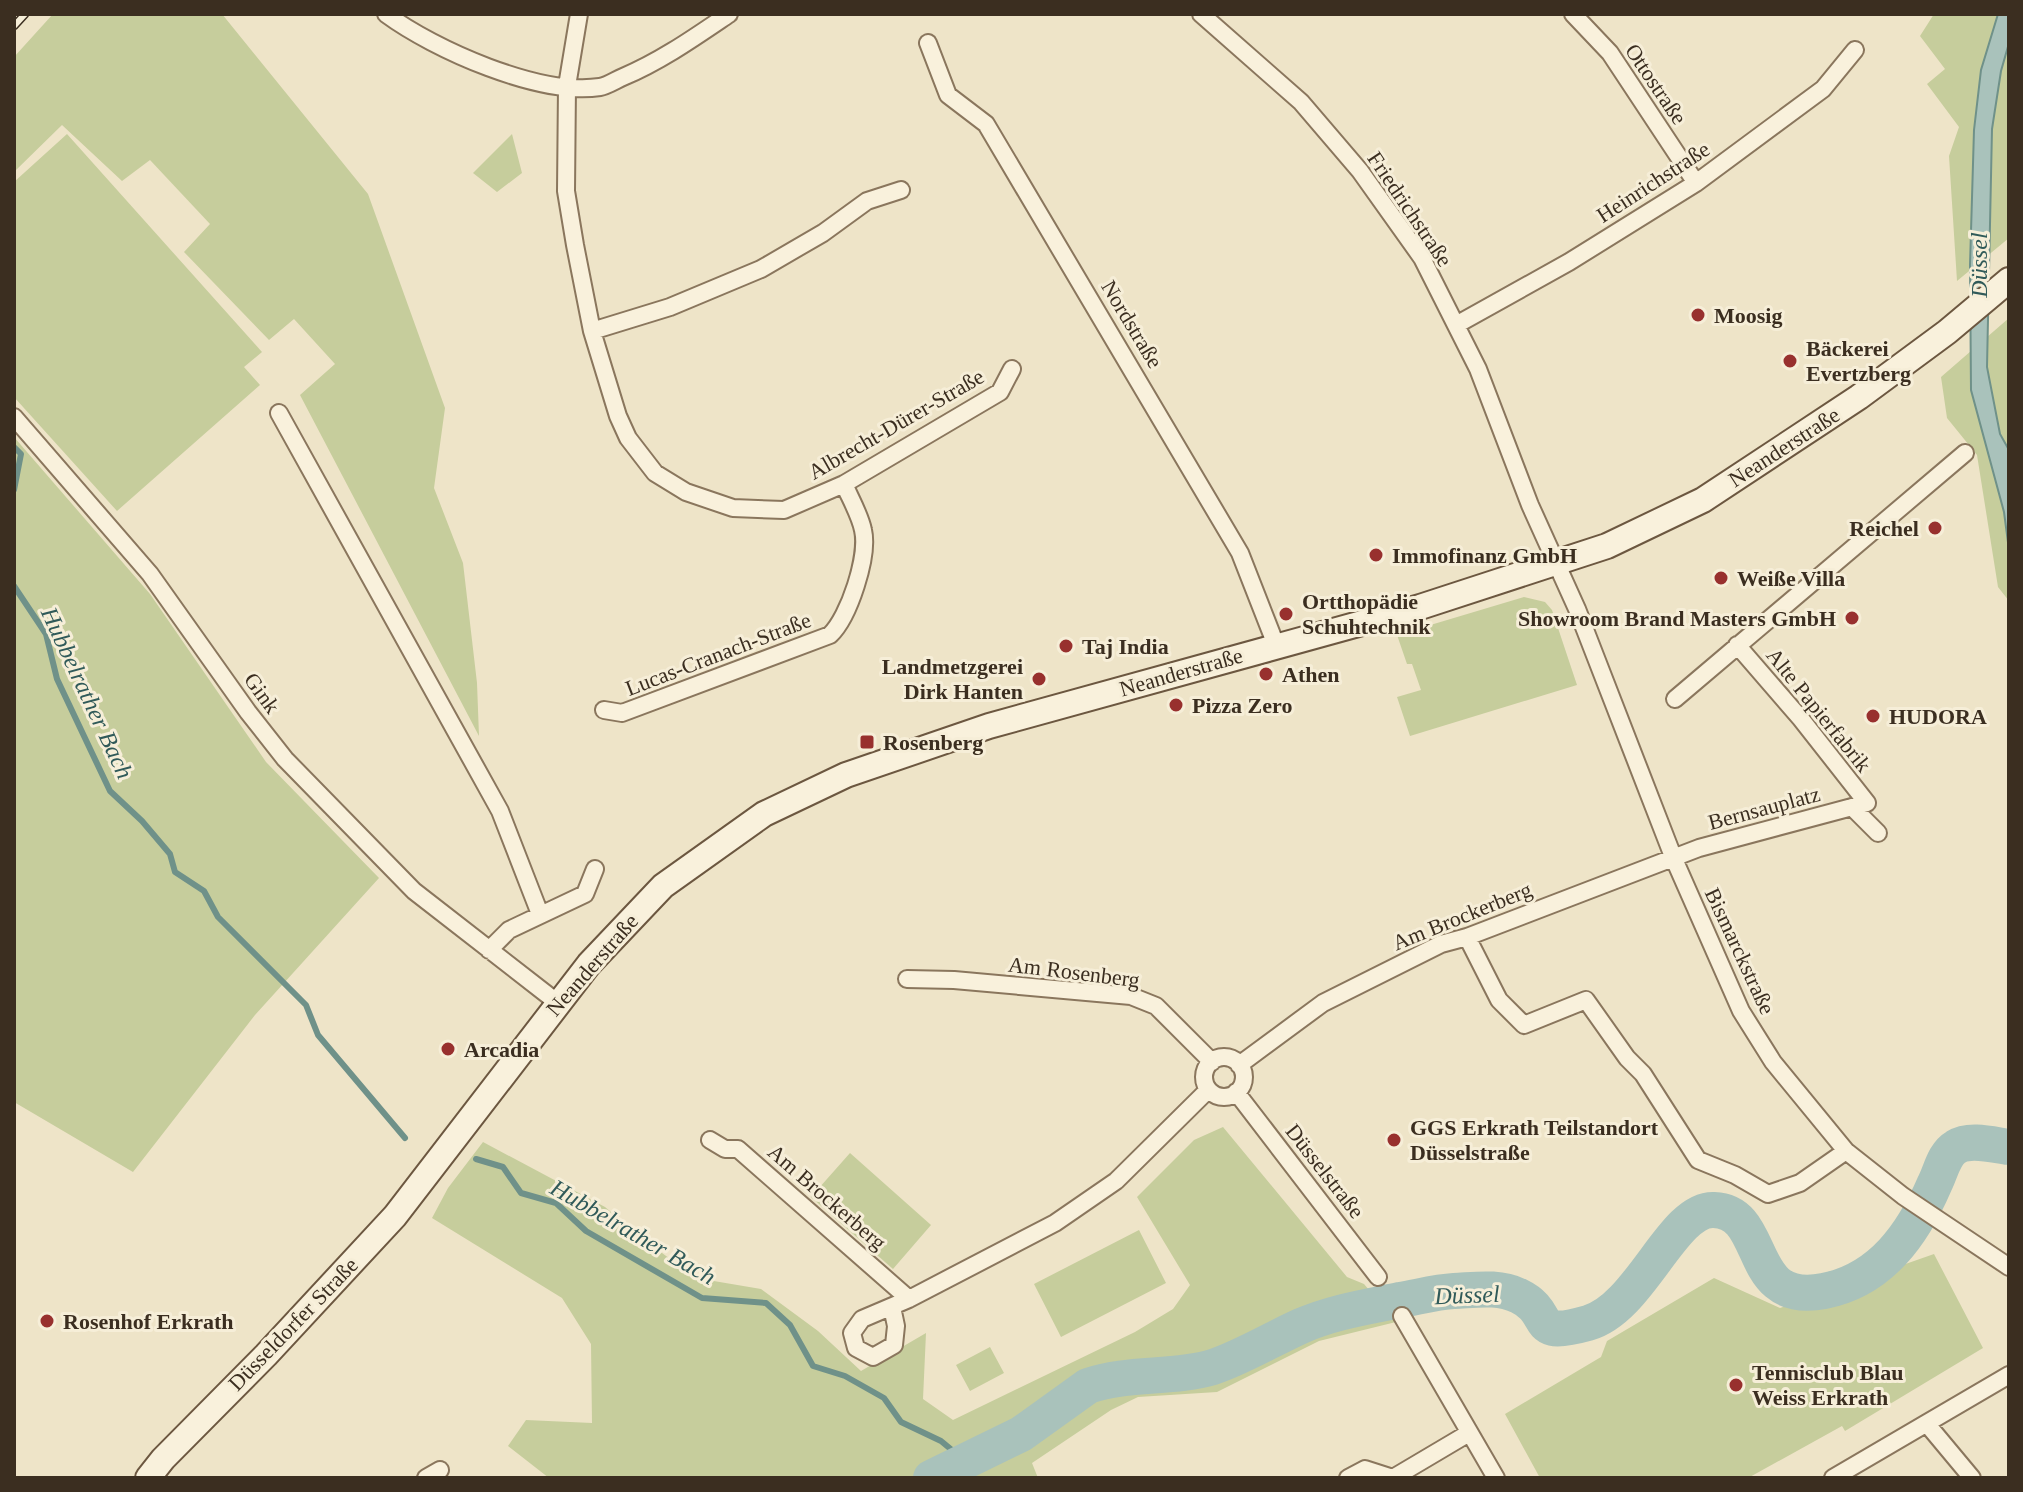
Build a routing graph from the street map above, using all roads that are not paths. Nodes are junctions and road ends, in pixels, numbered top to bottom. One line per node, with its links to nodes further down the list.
1 (386, 14): 8 (street)
2 (579, 14): 8 (street, Albrecht-Dürer-Straße)
3 (729, 14): 8 (street)
4 (1201, 14): 12 (street, Friedrichstraße)
5 (1573, 14): 9 (street, Ottostraße)
6 (928, 43): 20 (street, Nordstraße)
7 (1855, 50): 9 (street, Heinrichstraße)
8 (567, 86): 13 (street, Albrecht-Dürer-Straße)
9 (1696, 183): 12 (street, Heinrichstraße)
10 (901, 190): 13 (street)
11 (2009, 280): 19 (main road, Neanderstraße)
12 (1456, 325): 19 (street, Friedrichstraße)
13 (592, 331): 18 (street, Albrecht-Dürer-Straße)
14 (1012, 369): 18 (street, Albrecht-Dürer-Straße)
15 (279, 413): 28 (street)
16 (14, 417): 30 (street, Gink)
17 (1965, 453): 21 (street, Alte Papierfabrik)
18 (844, 484): 23 (street, Lucas-Cranach-Straße)
19 (1556, 562): 20 (main road, Neanderstraße); 26 (street, Bismarckstraße)
20 (1276, 645): 32 (main road, Neanderstraße)
21 (1737, 645): 22 (street, Alte Papierfabrik); 24 (street, Alte Papierfabrik)
22 (1675, 699)
23 (604, 710)
24 (1859, 805): 25 (street, Alte Papierfabrik); 26 (street, Bernsauplatz)
25 (1878, 833)
26 (1674, 859): 29 (street, Am Brockerberg); 38 (street, Bismarckstraße)
27 (595, 869): 28 (street)
28 (540, 914): 30 (street)
29 (1467, 937): 34 (street, Am Brockerberg); 38 (street)
30 (489, 950): 32 (street, Gink)
31 (907, 979): 33 (street, Am Rosenberg)
32 (558, 1003): 39 (main road, Neanderstraße)
33 (1212, 1062): 34 (street); 35 (street)
34 (1239, 1065): 36 (street)
35 (1208, 1090): 36 (street); 42 (street)
36 (1236, 1092): 41 (street, Düsselstraße)
37 (710, 1140): 42 (street, Am Brockerberg)
38 (1846, 1151): 40 (street, Bismarckstraße)
39 (433, 1166): 48 (main road, Düsseldorfer Straße)
40 (2009, 1267)
41 (1378, 1277)
42 (909, 1299): 43 (street)
43 (892, 1307)
44 (1402, 1316): 47 (street)
45 (2009, 1375): 46 (street)
46 (1927, 1424): 51 (street); 52 (street)
47 (1469, 1433): 49 (street); 50 (street)
48 (148, 1478)
49 (1348, 1478)
50 (1496, 1478)
51 (1833, 1478)
52 (1972, 1478)

